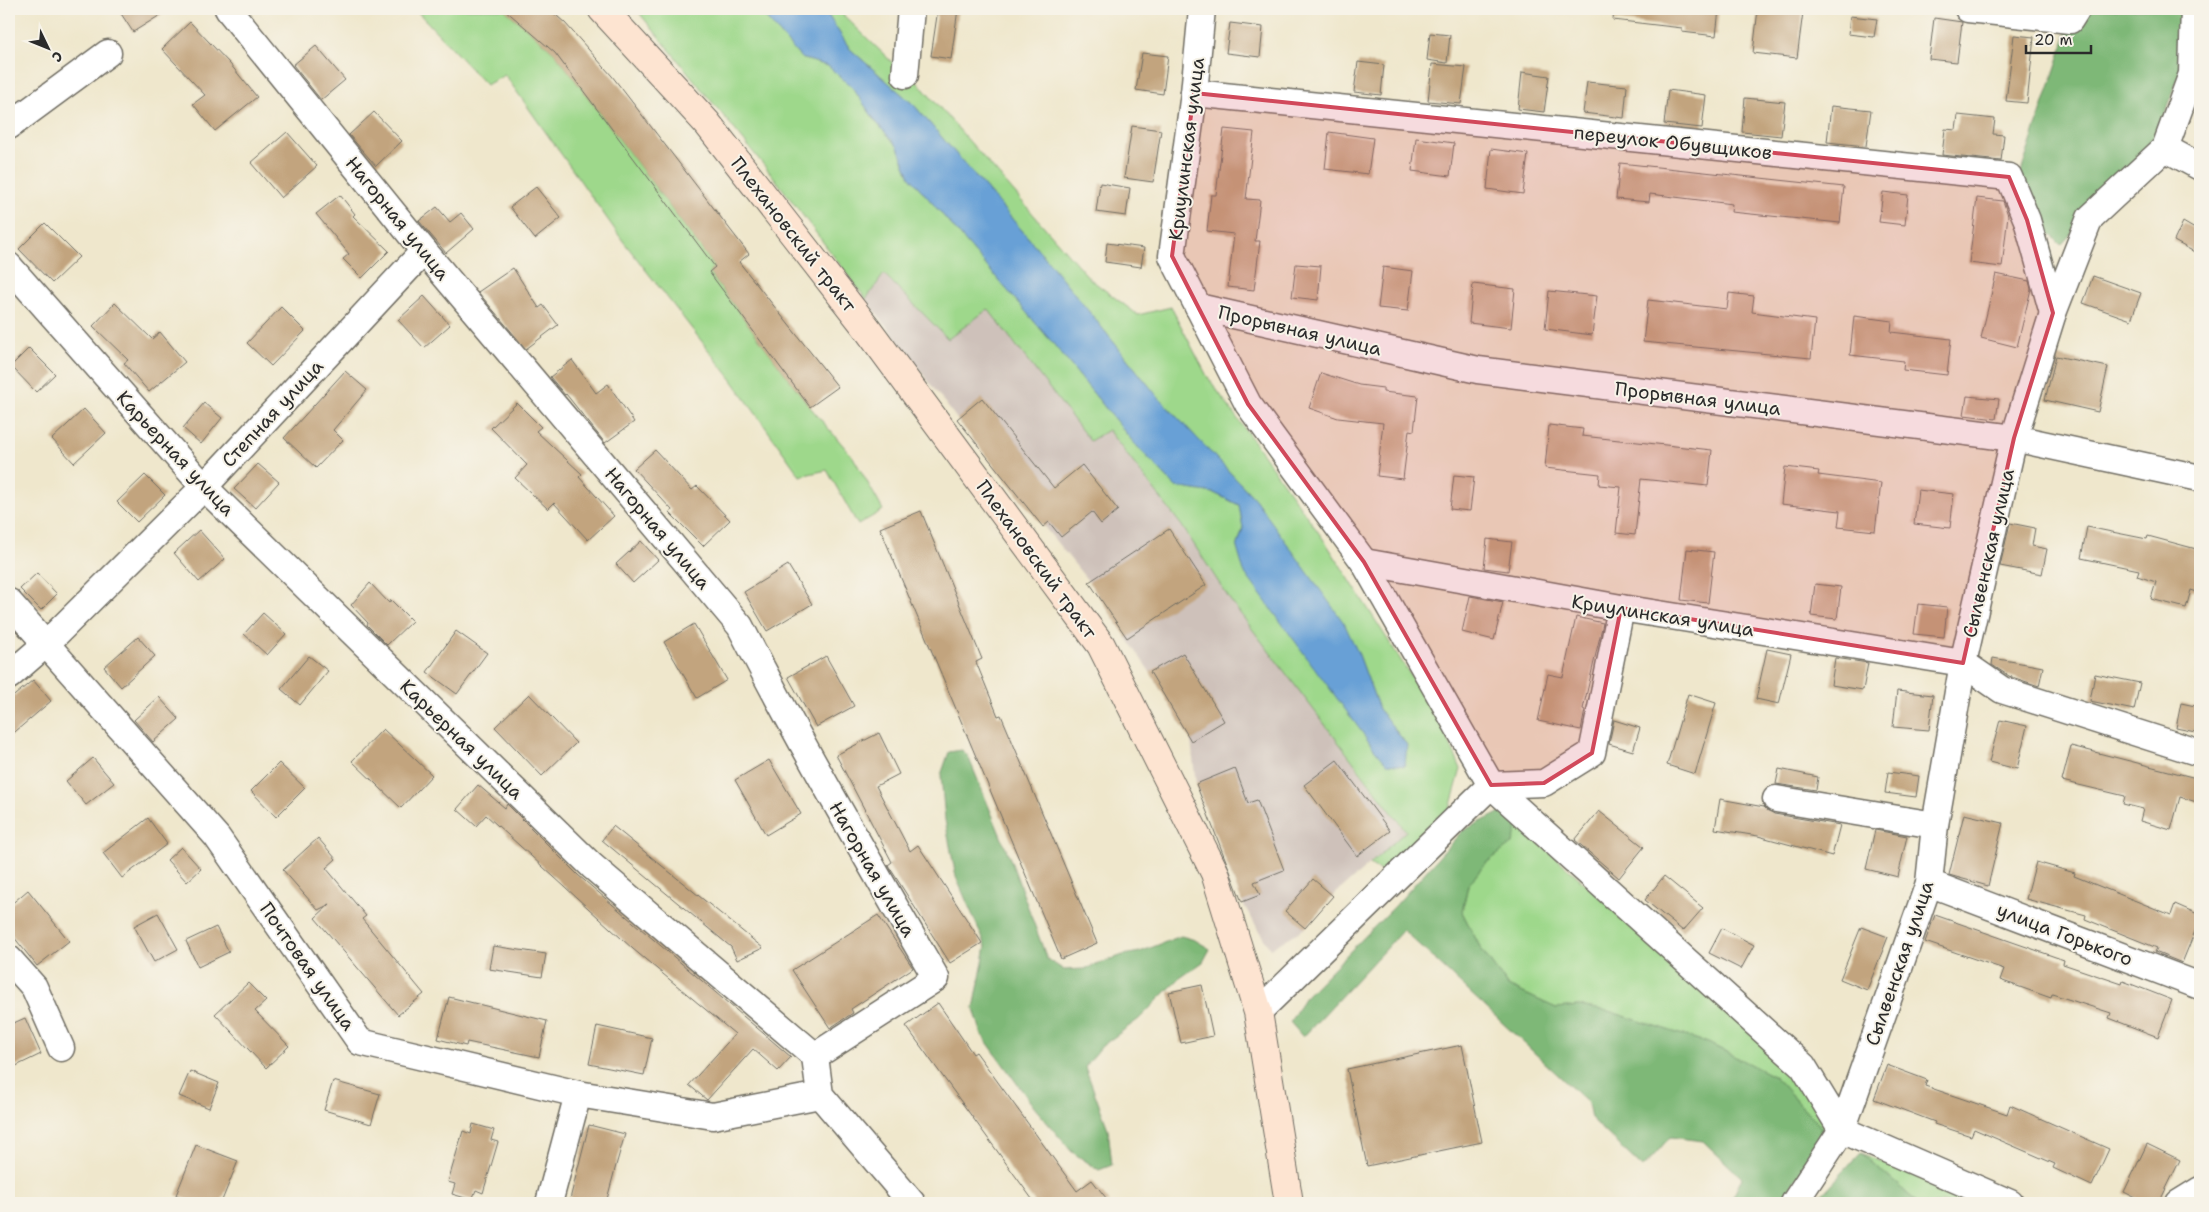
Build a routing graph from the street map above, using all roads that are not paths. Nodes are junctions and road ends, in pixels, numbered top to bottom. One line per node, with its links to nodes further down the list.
1 (228, 9): 14 (street, Нагорная улица)
2 (602, 9): 34 (street, Плехановский тракт)
3 (911, 9): 9 (street)
4 (1202, 9): 10 (street, Криулинская улица)
5 (1968, 9): 6 (street)
6 (2077, 9)
7 (2194, 9): 12 (street, Сылвенская улица)
8 (108, 53): 11 (street)
9 (905, 75)
10 (1194, 93): 16 (street, Криулинская улица); 17 (street, переулок Обувщиков)
11 (9, 126)
12 (2165, 148): 13 (street); 17 (street, Сылвенская улица)
13 (2200, 167)
14 (424, 251): 20 (street, Степная улица); 36 (street, Нагорная улица)
15 (9, 266): 20 (street, Карьерная улица)
16 (1198, 307): 18 (street, Прорывная улица); 21 (street, Криулинская улица)
17 (2053, 313): 18 (street, Сылвенская улица)
18 (2014, 438): 19 (street, Прорывная улица); 25 (street, Сылвенская улица)
19 (2200, 478)
20 (204, 487): 24 (street, Степная улица); 36 (street, Карьерная улица)
21 (1364, 562): 23 (street, Криулинская улица); 28 (street, Криулинская улица)
22 (9, 602): 24 (street, Почтовая улица)
23 (1621, 608): 25 (street, Криулинская улица); 28 (street)
24 (47, 643): 26 (street, Степная улица); 37 (street, Почтовая улица)
25 (1963, 663): 27 (street); 30 (street, Сылвенская улица)
26 (9, 676)
27 (2200, 753)
28 (1491, 785): 34 (street); 39 (street, Криулинская улица)
29 (1776, 800): 30 (street)
30 (1935, 825): 31 (street, Сылвенская улица)
31 (1929, 883): 33 (street, улица Горького); 39 (street, Сылвенская улица)
32 (9, 959): 35 (street)
33 (2200, 986)
34 (1258, 1012): 43 (street, Плехановский тракт)
35 (61, 1048)
36 (815, 1056): 38 (street)
37 (578, 1094): 38 (street, Почтовая улица); 41 (street)
38 (820, 1095): 42 (street)
39 (1842, 1130): 44 (street, Сылвенская улица); 45 (street)
40 (2200, 1190): 46 (street)
41 (549, 1203)
42 (912, 1203)
43 (1288, 1203)
44 (1794, 1203)
45 (2010, 1203)
46 (2179, 1203)

